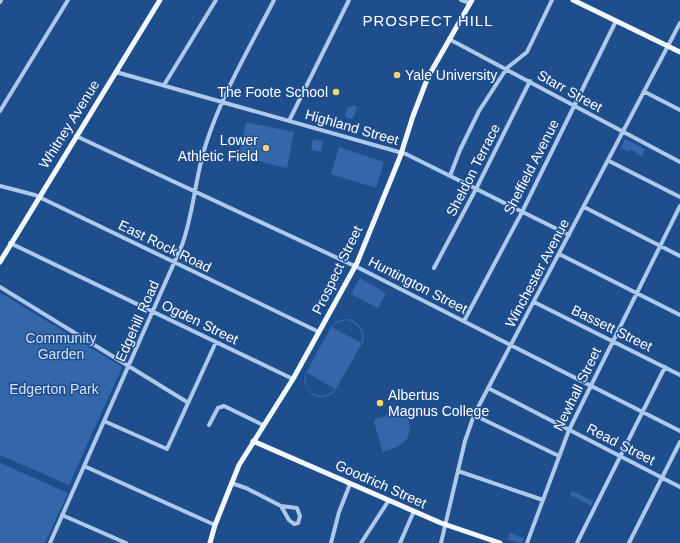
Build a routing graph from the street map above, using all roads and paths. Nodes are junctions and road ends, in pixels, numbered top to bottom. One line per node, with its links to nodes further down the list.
1 (68, 0): 23 (street)
2 (160, 0): 16 (main road, Whitney Avenue)
3 (216, 0): 18 (street)
4 (274, 0): 20 (street, Edgehill Road)
5 (349, 0): 24 (street)
6 (461, 0): 9 (street)
7 (552, 0): 15 (street)
8 (573, 0): 10 (main road)
9 (471, 2): 12 (main road, Prospect Street)
10 (616, 21): 13 (main road); 21 (street, Sheffield Avenue)
11 (680, 23): 13 (street, Winchester Avenue)
12 (449, 39): 15 (street, Starr Street); 27 (main road, Prospect Street)
13 (668, 46): 14 (main road); 19 (street, Winchester Avenue)
14 (680, 52)
15 (507, 68): 17 (street, Starr Street); 30 (street)
16 (116, 72): 18 (street, Highland Street); 26 (main road, Whitney Avenue)
17 (530, 81): 21 (street, Starr Street); 32 (street, Sheldon Terrace)
18 (164, 85): 20 (street, Highland Street)
19 (645, 92): 22 (street); 25 (street, Winchester Avenue)
20 (223, 102): 24 (street, Highland Street); 33 (street, Edgehill Road)
21 (574, 106): 25 (street, Starr Street); 38 (street, Sheffield Avenue)
22 (680, 110)
23 (0, 111)
24 (289, 121): 27 (street, Highland Street)
25 (623, 133): 28 (street, Winchester Avenue); 29 (street, Starr Street)
26 (76, 136): 33 (street, Huntington Street); 34 (main road, Whitney Avenue)
27 (402, 153): 30 (street, Highland Street); 46 (main road, Prospect Street)
28 (609, 160): 35 (street); 37 (street, Winchester Avenue)
29 (680, 162)
30 (450, 176): 32 (street, Highland Street)
31 (0, 186): 34 (street, East Rock Road)
32 (476, 189): 38 (street, Highland Street); 47 (street, Sheldon Terrace)
33 (195, 192): 45 (street, Edgehill Road); 46 (street, Huntington Street)
34 (39, 197): 40 (main road, Whitney Avenue); 45 (street, East Rock Road)
35 (680, 197)
36 (680, 206): 41 (street, Newhall Street)
37 (584, 207): 39 (street, Winchester Avenue); 41 (street)
38 (522, 212): 39 (street, Highland Street); 53 (street, Sheffield Avenue)
39 (569, 235): 42 (street, Winchester Avenue)
40 (10, 244): 44 (main road, Whitney Avenue); 51 (street, Ogden Street)
41 (660, 246): 43 (street); 49 (street, Newhall Street)
42 (559, 254): 49 (street); 50 (street, Winchester Avenue)
43 (680, 256)
44 (0, 261)
45 (175, 263): 51 (street, Edgehill Road); 54 (street, East Rock Road)
46 (355, 266): 53 (street, Huntington Street); 54 (main road, Prospect Street)
47 (434, 268)
48 (0, 287): 58 (street)
49 (636, 293): 52 (street); 55 (street, Newhall Street)
50 (534, 302): 55 (street, Bassett Street); 57 (street, Winchester Avenue)
51 (153, 312): 56 (street, Ogden Street); 58 (street, Edgehill Road)
52 (680, 315)
53 (464, 321): 57 (street, Huntington Street)
54 (319, 332): 61 (main road, Prospect Street)
55 (613, 341): 59 (street, Bassett Street); 62 (street, Newhall Street)
56 (216, 342): 61 (street, Ogden Street); 64 (street)
57 (511, 346): 62 (street, Huntington Street); 63 (street, Winchester Avenue)
58 (129, 366): 64 (street); 67 (street, Edgehill Road)
59 (665, 367): 60 (street, Bassett Street); 65 (street)
60 (680, 375)
61 (293, 379): 69 (main road, Prospect Street)
62 (590, 386): 65 (street, Huntington Street); 70 (street, Newhall Street)
63 (488, 388): 66 (street, Winchester Avenue); 70 (street, Read Street)
64 (188, 402): 67 (street)
65 (643, 412): 71 (street, Huntington Street); 75 (street)
66 (474, 415): 74 (street); 77 (street, Winchester Avenue)
67 (104, 421): 76 (street, Edgehill Road)
68 (209, 425): 69 (street)
69 (263, 425): 72 (main road, Prospect Street)
70 (569, 430): 74 (street, Newhall Street); 75 (street, Read Street)
71 (680, 431)
72 (253, 441): 79 (main road, Prospect Street); 80 (main road, Goodrich Street)
73 (680, 442): 78 (street)
74 (559, 456): 83 (street, Newhall Street)
75 (621, 456): 78 (street, Read Street); 98 (street)
76 (84, 466): 86 (street, Edgehill Road); 87 (street)
77 (458, 471): 83 (street); 88 (street, Winchester Avenue)
78 (662, 478): 81 (street, Read Street); 99 (street)
79 (231, 483): 84 (street); 87 (main road, Prospect Street)
80 (350, 484): 82 (main road, Goodrich Street); 92 (street)
81 (680, 487)
82 (389, 500): 85 (main road, Goodrich Street); 93 (street)
83 (543, 500): 97 (street, Newhall Street)
84 (281, 506): 84 (street)
85 (414, 511): 88 (main road, Goodrich Street); 94 (street)
86 (62, 515): 89 (street, Edgehill Road); 90 (street)
87 (215, 524): 91 (main road, Prospect Street)
88 (445, 525): 95 (street, Winchester Avenue); 96 (main road, Goodrich Street)
89 (50, 543)
90 (126, 543)
91 (210, 543)
92 (331, 543)
93 (361, 543)
94 (400, 543)
95 (441, 543)
96 (500, 543)
97 (527, 543)
98 (577, 543)
99 (629, 543)

